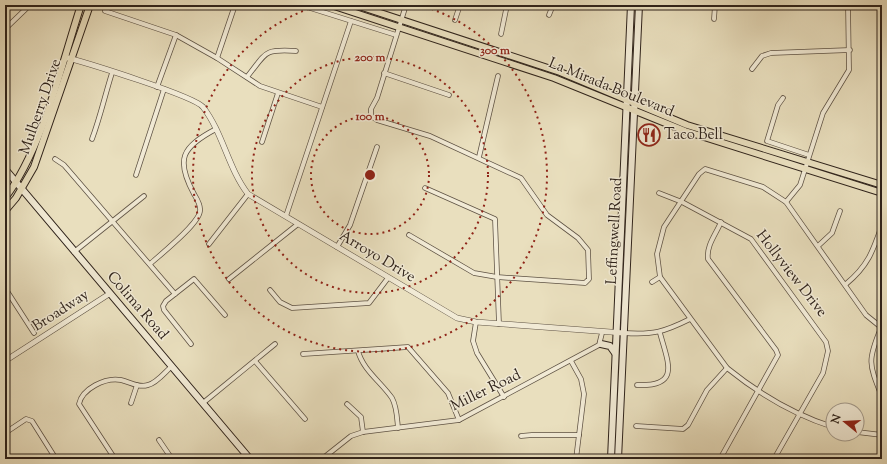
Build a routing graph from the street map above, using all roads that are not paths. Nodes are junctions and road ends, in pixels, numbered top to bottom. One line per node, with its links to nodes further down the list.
1 (30, 5): 23 (street)
2 (81, 5): 29 (main road, Mulberry Drive)
3 (90, 5): 31 (main road, Mulberry Drive)
4 (235, 5): 30 (street)
5 (331, 5): 22 (main road, La Mirada Boulevard)
6 (356, 5): 19 (main road, La Mirada Boulevard)
7 (406, 5): 19 (street)
8 (460, 5): 20 (street)
9 (506, 5): 24 (street)
10 (552, 5): 17 (street)
11 (631, 5): 42 (main road, Leffingwell Road)
12 (638, 5): 43 (main road, Leffingwell Road)
13 (715, 5): 18 (street)
14 (848, 5): 27 (street)
15 (307, 6): 21 (street)
16 (105, 11): 25 (street)
17 (549, 15)
18 (714, 19)
19 (401, 20): 22 (street); 42 (main road, La Mirada Boulevard)
20 (455, 20)
21 (351, 21): 26 (street); 44 (street)
22 (399, 27): 26 (street); 45 (main road, La Mirada Boulevard)
23 (5, 29)
24 (501, 34)
25 (176, 35): 30 (street); 37 (street)
26 (396, 35): 34 (street)
27 (850, 50): 32 (street); 51 (street)
28 (296, 52): 36 (street)
29 (64, 57): 31 (street, Arroyo Drive); 58 (main road, Mulberry Drive)
30 (217, 58): 36 (street)
31 (71, 59): 33 (street, Arroyo Drive); 61 (main road, Mulberry Drive)
32 (752, 69)
33 (112, 73): 37 (street, Arroyo Drive); 48 (street)
34 (384, 73): 40 (street); 52 (street)
35 (498, 76): 52 (street)
36 (247, 77): 39 (street)
37 (157, 87): 38 (street, Arroyo Drive)
38 (164, 89): 47 (street, Arroyo Drive); 57 (street)
39 (278, 93): 44 (street); 49 (street)
40 (449, 95)
41 (783, 98): 51 (street)
42 (627, 100): 43 (main road, La Mirada Boulevard); 45 (main road, Leffingwell Road)
43 (634, 103): 46 (main road, Leffingwell Road); 54 (main road, La Mirada Boulevard)
44 (322, 107): 71 (street)
45 (626, 108): 46 (main road, La Mirada Boulevard); 99 (main road, Leffingwell Road)
46 (634, 110): 55 (main road, La Mirada Boulevard); 100 (main road, Leffingwell Road)
47 (216, 129): 64 (street, Arroyo Drive); 81 (street)
48 (92, 139)
49 (262, 142)
50 (377, 147): 79 (street)
51 (809, 155): 54 (street)
52 (479, 157): 82 (street)
53 (55, 159): 72 (street)
54 (807, 161): 55 (street); 59 (main road, La Mirada Boulevard)
55 (804, 168): 63 (main road, La Mirada Boulevard); 68 (street)
56 (5, 169): 58 (main road, Colima Road)
57 (136, 175)
58 (16, 183): 61 (main road, Colima Road); 66 (main road, Mulberry Drive)
59 (882, 185)
60 (425, 188): 82 (street)
61 (22, 190): 70 (main road, Mulberry Drive); 80 (main road, Colima Road)
62 (659, 193): 67 (street, Hollyview Drive)
63 (882, 193)
64 (248, 194): 71 (street, Arroyo Drive); 77 (street)
65 (144, 196): 72 (street)
66 (5, 198)
67 (682, 202): 68 (street); 73 (street, Hollyview Drive); 83 (street)
68 (786, 202): 78 (street)
69 (840, 210): 78 (street)
70 (5, 211)
71 (286, 216): 74 (street, Arroyo Drive)
72 (110, 221): 80 (street); 81 (street)
73 (721, 222): 115 (street); 121 (street, Hollyview Drive)
74 (298, 224): 79 (street, Arroyo Drive); 85 (street)
75 (882, 225): 87 (street)
76 (409, 235): 82 (street)
77 (210, 244)
78 (818, 246): 87 (street)
79 (338, 247): 84 (street, Arroyo Drive)
80 (74, 252): 90 (main road, Colima Road)
81 (150, 264): 91 (street)
82 (497, 277): 95 (street)
83 (660, 277): 86 (street); 93 (street)
84 (388, 278): 89 (street); 94 (street, Arroyo Drive)
85 (229, 279)
86 (652, 282)
87 (846, 284): 96 (street)
88 (5, 288): 97 (street)
89 (270, 290)
90 (109, 294): 108 (street, Broadway); 111 (main road, Colima Road)
91 (175, 294): 92 (street); 102 (street)
92 (225, 315)
93 (690, 319): 101 (street, Arroyo Drive); 112 (street)
94 (476, 322): 95 (street, Arroyo Drive); 116 (street)
95 (499, 324): 98 (street, Arroyo Drive)
96 (882, 328): 117 (street)
97 (34, 333)
98 (602, 333): 99 (street, Arroyo Drive); 104 (street)
99 (616, 333): 100 (street, Arroyo Drive); 107 (main road, Leffingwell Road)
100 (624, 333): 101 (street, Arroyo Drive); 141 (main road, Leffingwell Road)
101 (660, 333): 114 (street)
102 (191, 344)
103 (275, 344): 109 (street)
104 (601, 344): 107 (main road); 110 (street, Miller Road)
105 (358, 351): 106 (street); 123 (street); 126 (street)
106 (303, 354)
107 (616, 355): 140 (main road, Leffingwell Road)
108 (5, 361)
109 (255, 361): 119 (street); 122 (street)
110 (570, 361): 116 (street, Miller Road); 132 (street)
111 (172, 366): 113 (street); 119 (main road, Colima Road)
112 (728, 368): 115 (street); 125 (street)
113 (137, 385): 118 (street); 135 (street)
114 (637, 385)
115 (759, 390): 121 (street); 142 (street)
116 (504, 397): 123 (street, Miller Road)
117 (882, 397)
118 (131, 403)
119 (203, 403): 137 (main road, Colima Road)
120 (347, 404): 127 (street)
121 (799, 414): 124 (street); 143 (street, Hollyview Drive)
122 (305, 419)
123 (459, 420): 126 (street, Miller Road)
124 (825, 424)
125 (636, 426)
126 (398, 428): 127 (street, Miller Road)
127 (363, 432): 138 (street, Miller Road)
128 (5, 433): 134 (street)
129 (865, 433): 130 (street)
130 (882, 435)
131 (521, 436): 132 (street)
132 (579, 436): 139 (street)
133 (159, 440): 136 (street)
134 (56, 459)
135 (114, 459)
136 (172, 459)
137 (250, 459)
138 (322, 459)
139 (576, 459)
140 (611, 459)
141 (618, 459)
142 (720, 459)
143 (774, 459)

